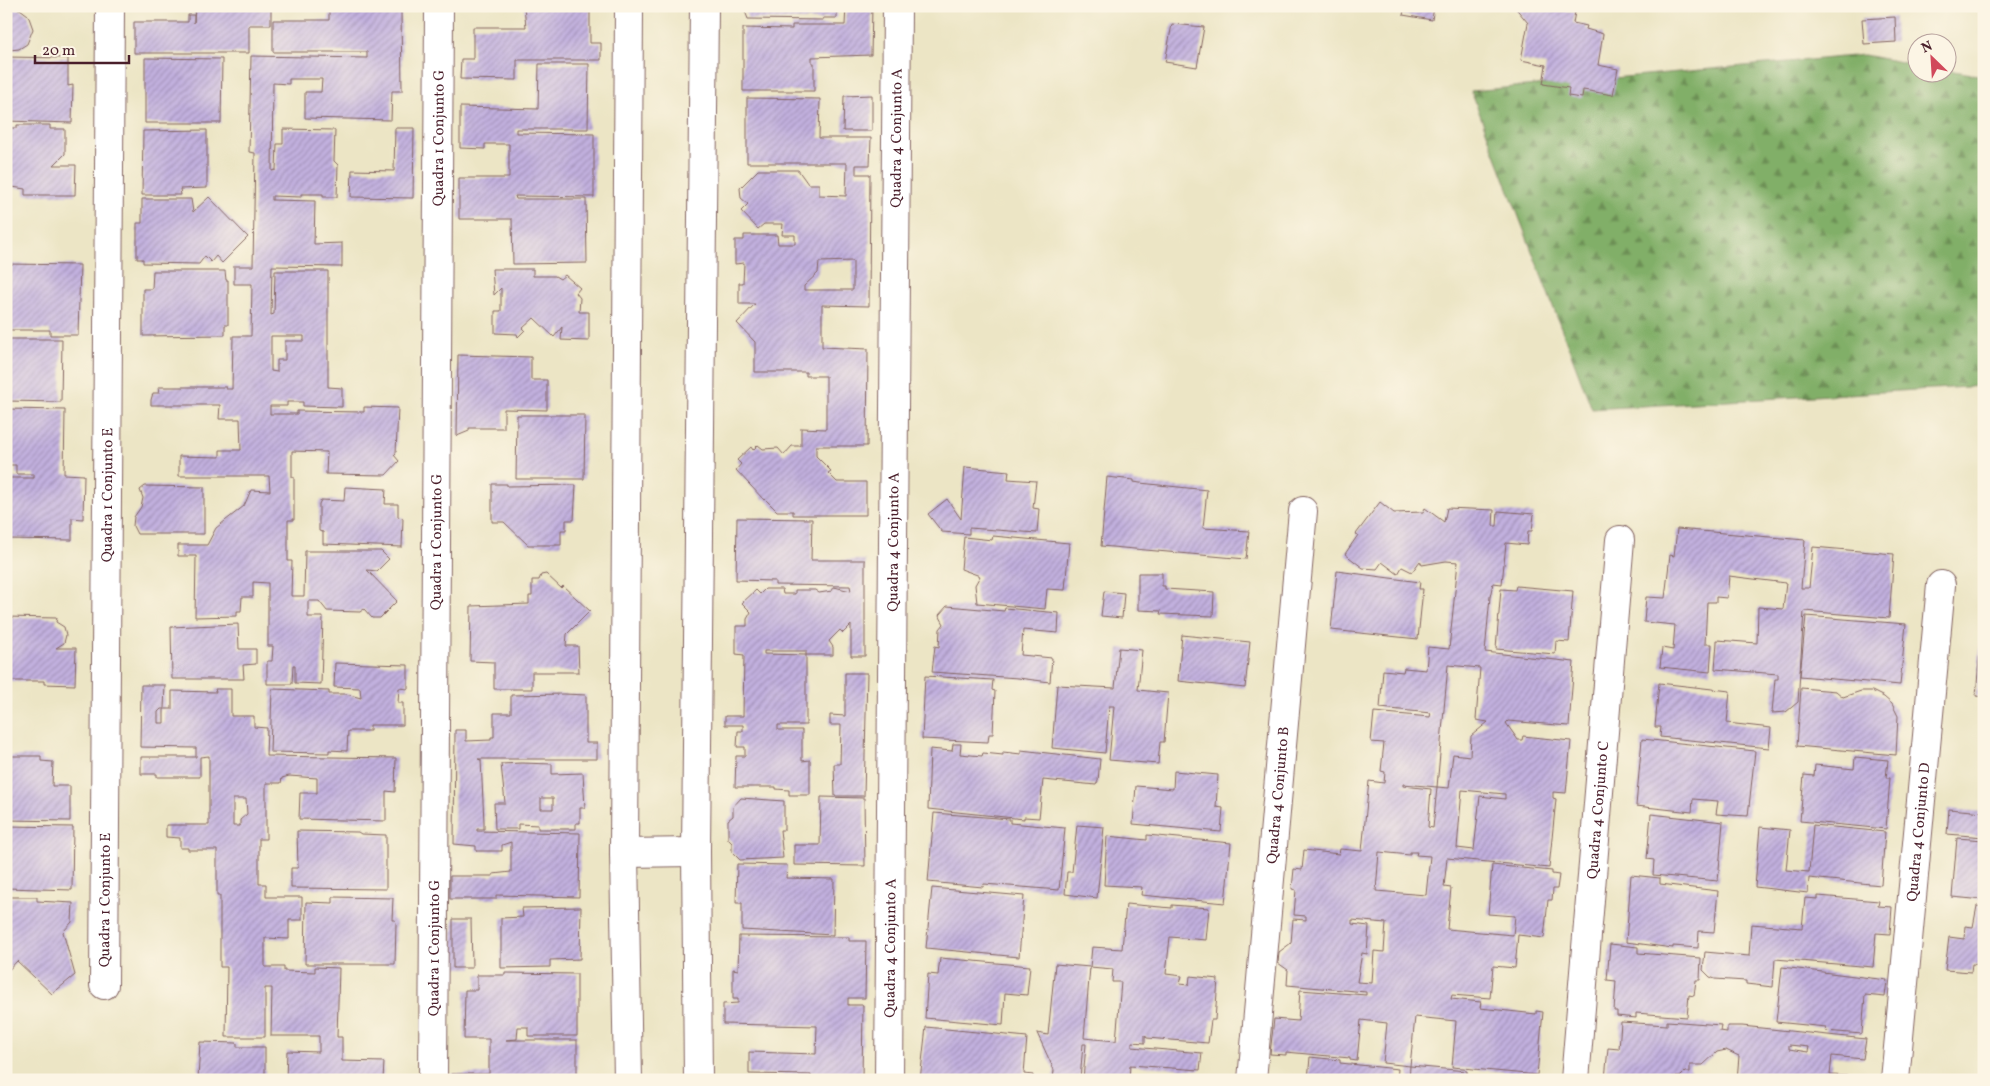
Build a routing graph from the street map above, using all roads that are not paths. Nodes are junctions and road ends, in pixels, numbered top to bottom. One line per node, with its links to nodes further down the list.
1 (110, 6): 11 (street, Quadra 1 Conjunto E)
2 (439, 6): 12 (street, Quadra 1 Conjunto G)
3 (629, 6): 10 (street)
4 (704, 6): 9 (street)
5 (896, 6): 15 (street, Quadra 4 Conjunto A)
6 (1303, 511): 16 (street, Quadra 4 Conjunto B)
7 (1620, 540): 17 (street, Quadra 4 Conjunto C)
8 (1941, 584): 18 (street, Quadra 4 Conjunto D)
9 (696, 852): 10 (street); 14 (street)
10 (624, 853): 13 (street)
11 (104, 985)
12 (433, 1080)
13 (628, 1080)
14 (698, 1080)
15 (889, 1080)
16 (1252, 1080)
17 (1575, 1080)
18 (1895, 1080)

